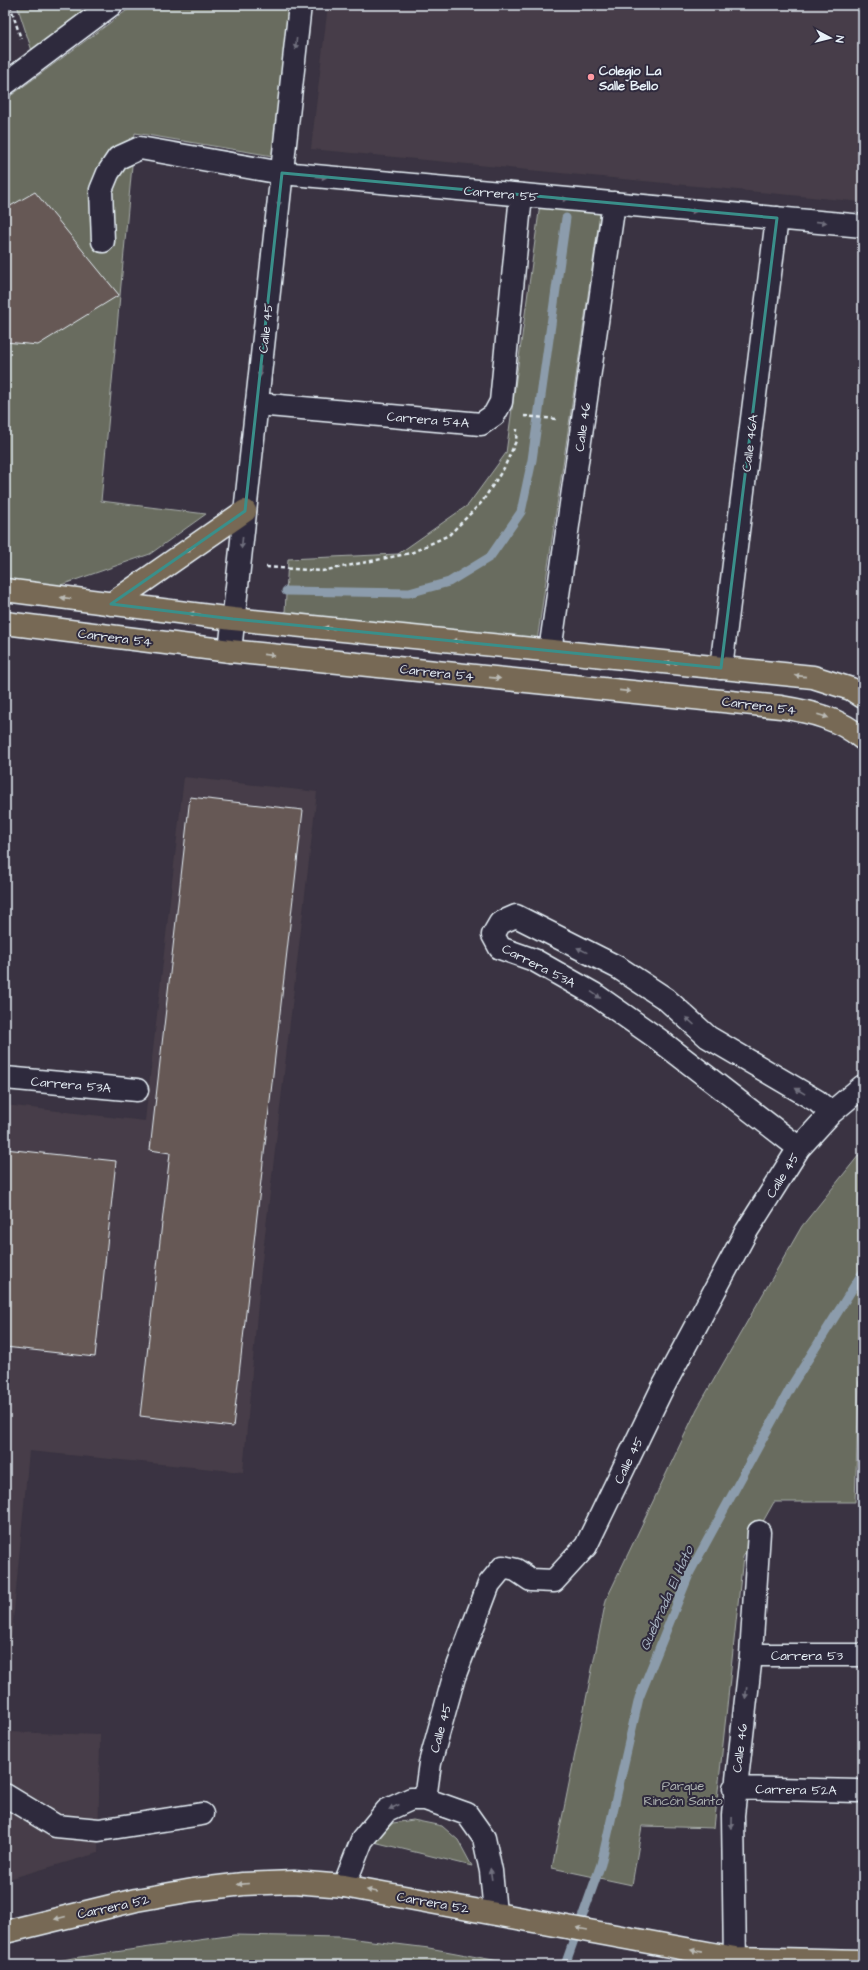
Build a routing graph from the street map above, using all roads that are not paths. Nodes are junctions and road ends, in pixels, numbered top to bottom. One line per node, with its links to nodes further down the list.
1 (111, 5): 3 (street)
2 (300, 5): 4 (street, Calle 45, one-way to 4)
3 (5, 84)
4 (282, 173): 5 (street, Carrera 55, one-way to 5); 9 (street, Carrera 55); 10 (street, Calle 45, one-way to 10)
5 (521, 195): 6 (street, Carrera 55, one-way to 6); 10 (street, Carrera 54A)
6 (614, 203): 7 (street, Carrera 55, one-way to 7); 16 (street, Calle 46)
7 (777, 218): 8 (street, Carrera 55, one-way to 8); 18 (street, Calle 46A)
8 (863, 226)
9 (103, 241)
10 (257, 404): 11 (street, Calle 45)
11 (245, 511): 13 (main road, one-way to 13); 14 (street, Calle 45, one-way to 14)
12 (5, 590): 13 (main road, one-way to 12)
13 (111, 604): 14 (main road, one-way to 13)
14 (233, 619): 16 (main road, one-way to 14); 17 (street, Calle 45)
15 (5, 623): 17 (main road, Carrera 54)
16 (550, 650): 18 (main road, one-way to 16)
17 (230, 651): 20 (main road, Carrera 54, one-way to 20)
18 (721, 668): 19 (main road, one-way to 18)
19 (863, 697)
20 (862, 735)
21 (5, 1078): 23 (street, Carrera 53A)
22 (863, 1086): 24 (street, Calle 45)
23 (137, 1090)
24 (831, 1113): 25 (street, Calle 45); 25 (street, Carrera 53A, one-way to 25)
25 (799, 1148): 32 (street, Calle 45)
26 (759, 1532): 27 (street, Calle 46)
27 (751, 1655): 28 (street, Carrera 53); 29 (street, Calle 46, one-way to 29)
28 (863, 1655)
29 (734, 1788): 30 (street, Carrera 52A); 37 (street, Calle 46, one-way to 37)
30 (857, 1791)
31 (5, 1795): 33 (street)
32 (425, 1799): 34 (street, one-way to 34); 35 (street, one-way to 32)
33 (202, 1814)
34 (344, 1886): 35 (main road, Carrera 52, one-way to 34); 36 (main road, Carrera 52, one-way to 36)
35 (495, 1913): 37 (main road, Carrera 52, one-way to 35)
36 (5, 1932)
37 (735, 1961): 38 (main road, Carrera 52)
38 (863, 1961)

